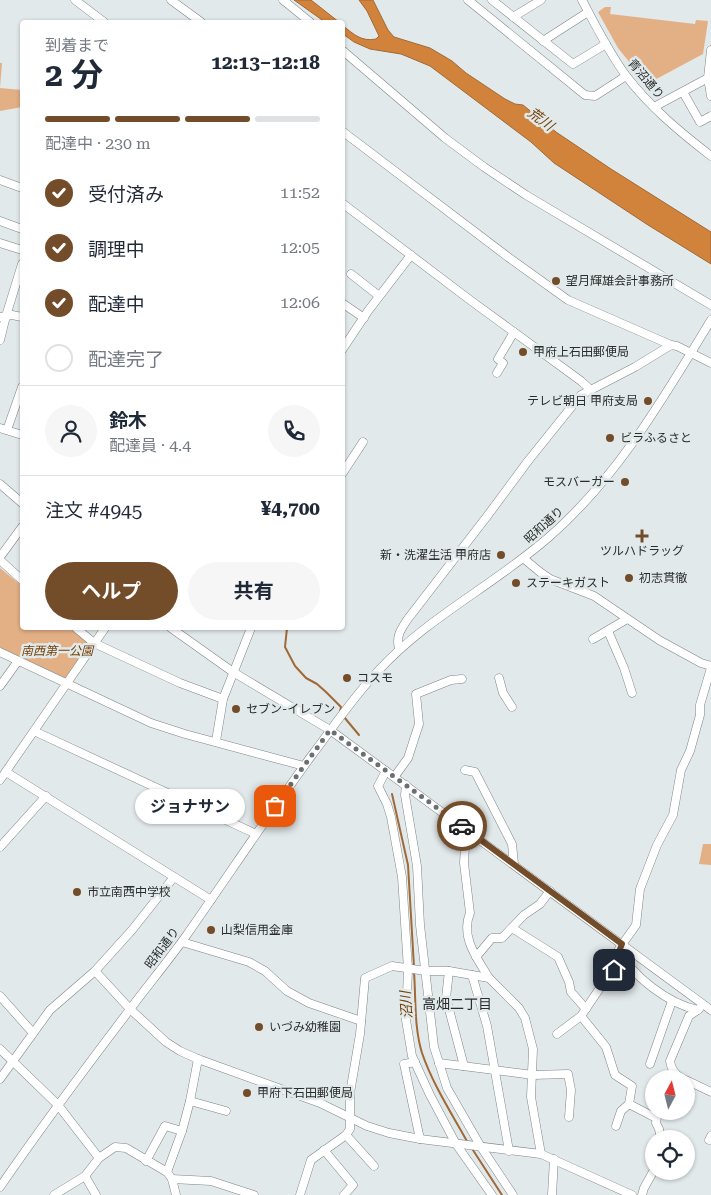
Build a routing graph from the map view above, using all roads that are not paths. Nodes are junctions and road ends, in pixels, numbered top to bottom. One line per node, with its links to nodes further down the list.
1 (75, 0): 10 (street)
2 (171, 0): 11 (street)
3 (283, 0): 12 (street)
4 (468, 0): 17 (street)
5 (492, 0): 9 (street)
6 (541, 0): 9 (street)
7 (582, 0): 8 (street, 青沼通り)
8 (588, 12): 13 (street); 14 (street, 青沼通り)
9 (513, 17): 13 (street)
10 (101, 20)
11 (198, 20)
12 (308, 20)
13 (543, 41): 14 (street)
14 (606, 44): 17 (street, 青沼通り)
15 (711, 50): 18 (street)
16 (345, 53): 37 (street)
17 (626, 76): 21 (street, 青沼通り)
18 (709, 82): 19 (street); 20 (street)
19 (682, 92): 21 (street); 22 (street)
20 (711, 96)
21 (654, 107): 24 (street, 青沼通り)
22 (711, 116)
23 (345, 133): 44 (street)
24 (710, 154)
25 (0, 180): 26 (street)
26 (20, 187)
27 (345, 205): 32 (street)
28 (0, 221): 29 (street)
29 (20, 228)
30 (0, 243): 31 (street)
31 (20, 249)
32 (411, 255): 35 (street); 42 (street)
33 (20, 269): 38 (street)
34 (351, 274): 35 (street)
35 (380, 296): 40 (street)
36 (345, 305): 40 (street)
37 (711, 305)
38 (3, 316): 39 (street); 43 (street)
39 (20, 317)
40 (364, 318): 45 (street)
41 (711, 320): 46 (street, 昭和通り)
42 (514, 332): 48 (street); 49 (street)
43 (0, 340)
44 (671, 345): 46 (street); 49 (street)
45 (345, 346)
46 (691, 353): 47 (street); 59 (street, 昭和通り)
47 (711, 362)
48 (497, 373)
49 (590, 390): 69 (street)
50 (20, 392): 51 (street)
51 (4, 429): 52 (street)
52 (20, 433)
53 (363, 442): 54 (street)
54 (345, 469)
55 (0, 484): 56 (street)
56 (20, 501)
57 (20, 530): 58 (street)
58 (0, 558): 60 (street)
59 (523, 558): 61 (street); 69 (street, 昭和通り)
60 (20, 578)
61 (627, 619): 66 (street); 72 (street)
62 (78, 630): 68 (street)
63 (104, 630): 68 (street)
64 (174, 630): 73 (street)
65 (250, 630): 73 (street)
66 (608, 631): 67 (street); 78 (street)
67 (593, 639)
68 (94, 643): 76 (street); 79 (street)
69 (399, 650): 81 (street, 昭和通り)
70 (0, 652): 71 (street)
71 (18, 661): 76 (street); 77 (street)
72 (711, 667): 101 (street)
73 (233, 672): 79 (street); 81 (street)
74 (499, 678): 80 (street)
75 (462, 679): 88 (street)
76 (65, 683): 82 (street); 83 (street)
77 (0, 686)
78 (632, 693)
79 (223, 699): 83 (street)
80 (512, 707)
81 (330, 730): 84 (street, 昭和通り); 86 (street)
82 (34, 731): 87 (street); 93 (street)
83 (216, 741): 84 (street)
84 (304, 766): 93 (street, 昭和通り)
85 (465, 770): 95 (street)
86 (386, 771): 88 (street); 104 (street)
87 (6, 772): 89 (street); 91 (street)
88 (395, 776): 90 (street)
89 (0, 780)
90 (406, 785): 92 (street); 106 (street)
91 (46, 796): 94 (street); 96 (street)
92 (466, 829): 95 (street); 102 (street)
93 (256, 834): 98 (street, 昭和通り)
94 (0, 847)
95 (514, 864): 97 (street)
96 (174, 877): 98 (street); 105 (street)
97 (550, 891): 99 (street); 101 (street)
98 (211, 900): 100 (street, 昭和通り)
99 (512, 928): 102 (street); 115 (street)
100 (182, 942): 113 (street, 昭和通り); 116 (street)
101 (622, 944): 103 (street); 112 (street)
102 (476, 957): 109 (street)
103 (624, 960): 111 (street); 115 (street)
104 (409, 969): 106 (street); 116 (street); 122 (street)
105 (95, 971): 113 (street); 117 (street)
106 (426, 971): 107 (street); 123 (street)
107 (449, 972): 108 (street); 125 (street)
108 (472, 975): 109 (street); 126 (street)
109 (489, 978): 128 (street)
110 (0, 996): 117 (street)
111 (672, 1001): 112 (street); 124 (street)
112 (700, 1007): 114 (street); 127 (street)
113 (130, 1009): 120 (street); 134 (street, 昭和通り)
114 (711, 1010)
115 (583, 1013): 118 (street); 133 (street)
116 (361, 1021): 137 (street)
117 (33, 1033): 121 (street)
118 (557, 1034)
119 (0, 1049): 121 (street)
120 (198, 1059): 132 (street); 137 (street)
121 (13, 1062): 129 (street); 134 (street)
122 (415, 1062): 142 (street); 143 (street)
123 (439, 1063): 125 (street); 144 (street)
124 (650, 1064)
125 (464, 1066): 126 (street)
126 (496, 1070): 128 (street); 146 (street)
127 (674, 1070)
128 (533, 1075): 138 (street); 147 (street)
129 (0, 1079)
130 (695, 1084): 131 (street)
131 (711, 1092)
132 (190, 1100): 136 (street); 140 (street)
133 (629, 1104): 135 (street); 139 (street)
134 (58, 1105): 148 (street); 156 (street, 昭和通り)
135 (645, 1110)
136 (226, 1111)
137 (348, 1116): 141 (street); 142 (street)
138 (569, 1116)
139 (616, 1126)
140 (182, 1131): 150 (street); 152 (street)
141 (346, 1135): 145 (street); 151 (street)
142 (420, 1139): 143 (street)
143 (456, 1144): 144 (street); 163 (street)
144 (481, 1148): 146 (street); 164 (street)
145 (324, 1150): 161 (street); 162 (street)
146 (509, 1151): 147 (street)
147 (541, 1154): 149 (street)
148 (100, 1158): 150 (street); 153 (street)
149 (554, 1159): 165 (street); 166 (street)
150 (146, 1161): 152 (street)
151 (374, 1166)
152 (167, 1172): 154 (street)
153 (85, 1176): 157 (street); 158 (street)
154 (172, 1179): 159 (street); 160 (street)
155 (648, 1180): 167 (street)
156 (0, 1187)
157 (54, 1195)
158 (96, 1195)
159 (176, 1195)
160 (254, 1195)
161 (300, 1195)
162 (344, 1195)
163 (492, 1195)
164 (513, 1195)
165 (552, 1195)
166 (632, 1195)
167 (642, 1195)

